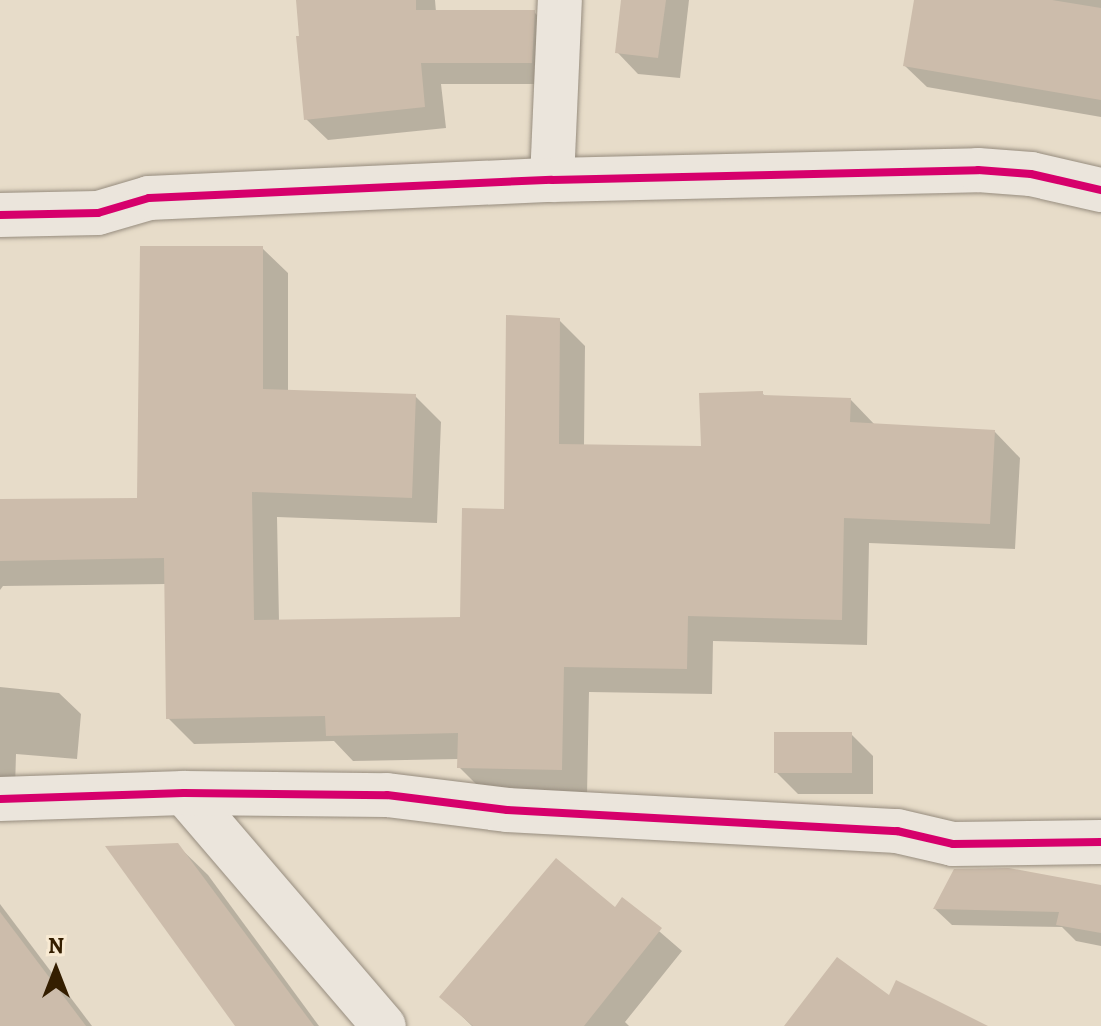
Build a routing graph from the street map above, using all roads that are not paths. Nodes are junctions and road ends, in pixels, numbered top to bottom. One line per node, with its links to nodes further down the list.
1 (560, 0): 2 (street)
2 (552, 180): 3 (street); 4 (street)
3 (1101, 190)
4 (0, 215)
5 (184, 793): 6 (street); 7 (street); 8 (street)
6 (0, 799)
7 (1101, 842)
8 (384, 1026)

